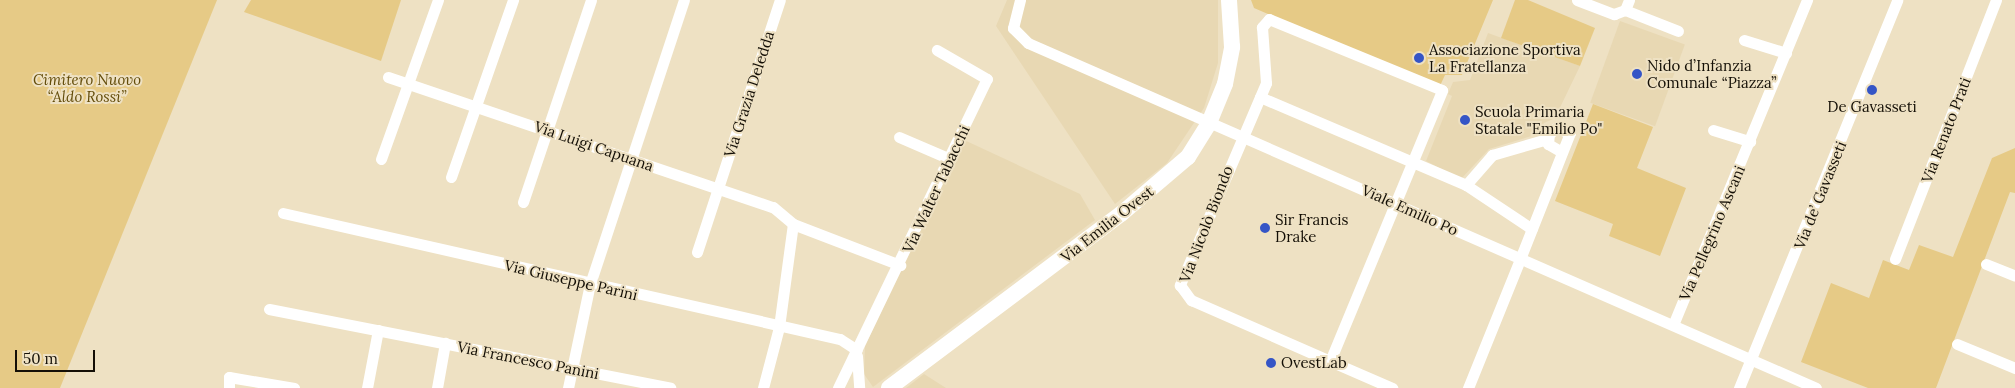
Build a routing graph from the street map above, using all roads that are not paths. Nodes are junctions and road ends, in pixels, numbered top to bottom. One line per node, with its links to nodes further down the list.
1 (438, 0): 18 (street)
2 (514, 0): 20 (street)
3 (591, 0): 21 (street)
4 (684, 0): 28 (street)
5 (780, 0): 34 (street, Via Grazia Deledda)
6 (1020, 0): 24 (street, Viale Emilio Po)
7 (1229, 0): 68 (main road, Via Emilia Ovest)
8 (1577, 0): 12 (street)
9 (1807, 0): 16 (street, Via Pellegrino Ascani)
10 (1897, 0): 54 (street, Via de’ Gavasseti)
11 (1996, 0): 42 (street, Via Renato Prati)
12 (1627, 5): 13 (street)
13 (1678, 31)
14 (1744, 40): 16 (street)
15 (937, 50): 30 (street, Via Walter Tabacchi)
16 (1786, 53): 26 (street, Via Pellegrino Ascani)
17 (388, 77): 18 (street, Via Luigi Capuana)
18 (407, 83): 20 (street, Via Luigi Capuana); 29 (street)
19 (1260, 97): 24 (street, Via Nicolò Biondo); 31 (street); 31 (street, Via Nicolò Biondo)
20 (476, 106): 21 (street, Via Luigi Capuana); 32 (street)
21 (547, 130): 28 (street, Via Luigi Capuana); 35 (street)
22 (1713, 130): 26 (street)
23 (899, 137): 30 (street)
24 (1241, 137): 36 (street, Viale Emilio Po); 55 (street, Via Nicolò Biondo)
25 (1548, 139): 27 (street); 27 (street); 33 (street)
26 (1750, 141): 48 (street, Via Pellegrino Ascani)
27 (1562, 152): 39 (street)
28 (629, 158): 34 (street, Via Luigi Capuana); 46 (street)
29 (381, 159)
30 (950, 159): 44 (street, Via Walter Tabacchi)
31 (1414, 163): 33 (street); 36 (street)
32 (451, 177)
33 (1466, 185): 39 (street)
34 (718, 188): 38 (street, Via Luigi Capuana); 40 (street, Via Grazia Deledda)
35 (524, 202)
36 (1397, 205): 41 (street, Viale Emilio Po); 55 (street)
37 (283, 213): 46 (street, Via Giuseppe Parini)
38 (793, 224): 44 (street, Via Luigi Capuana); 49 (street)
39 (1532, 229): 41 (street)
40 (697, 252)
41 (1520, 259): 48 (street, Viale Emilio Po); 70 (street)
42 (1895, 259)
43 (1986, 264): 45 (street)
44 (900, 265): 53 (street, Via Walter Tabacchi)
45 (2015, 276)
46 (590, 284): 49 (street, Via Giuseppe Parini); 56 (street)
47 (269, 309): 50 (street, Via Francesco Panini)
48 (1674, 325): 54 (street, Viale Emilio Po)
49 (779, 328): 53 (street, Via Giuseppe Parini); 64 (street)
50 (378, 330): 51 (street, Via Francesco Panini); 60 (street)
51 (445, 343): 56 (street, Via Francesco Panini); 61 (street, Via Francesco Panini)
52 (1957, 344): 57 (street)
53 (857, 350): 65 (street, Via Walter Tabacchi); 66 (street, Via Walter Tabacchi); 67 (street, Via Walter Tabacchi)
54 (1752, 360): 71 (street, Via de’ Gavasseti); 72 (street, Viale Emilio Po)
55 (1330, 361): 69 (street, Via Nicolò Biondo)
56 (573, 368): 62 (street); 63 (street, Via Francesco Panini)
57 (2015, 368)
58 (229, 383): 59 (street)
59 (294, 388)
60 (367, 388)
61 (437, 388)
62 (568, 388)
63 (670, 388)
64 (763, 388)
65 (838, 388)
66 (842, 388)
67 (859, 388)
68 (889, 388)
69 (1392, 388)
70 (1468, 388)
71 (1739, 388)
72 (1816, 388)

